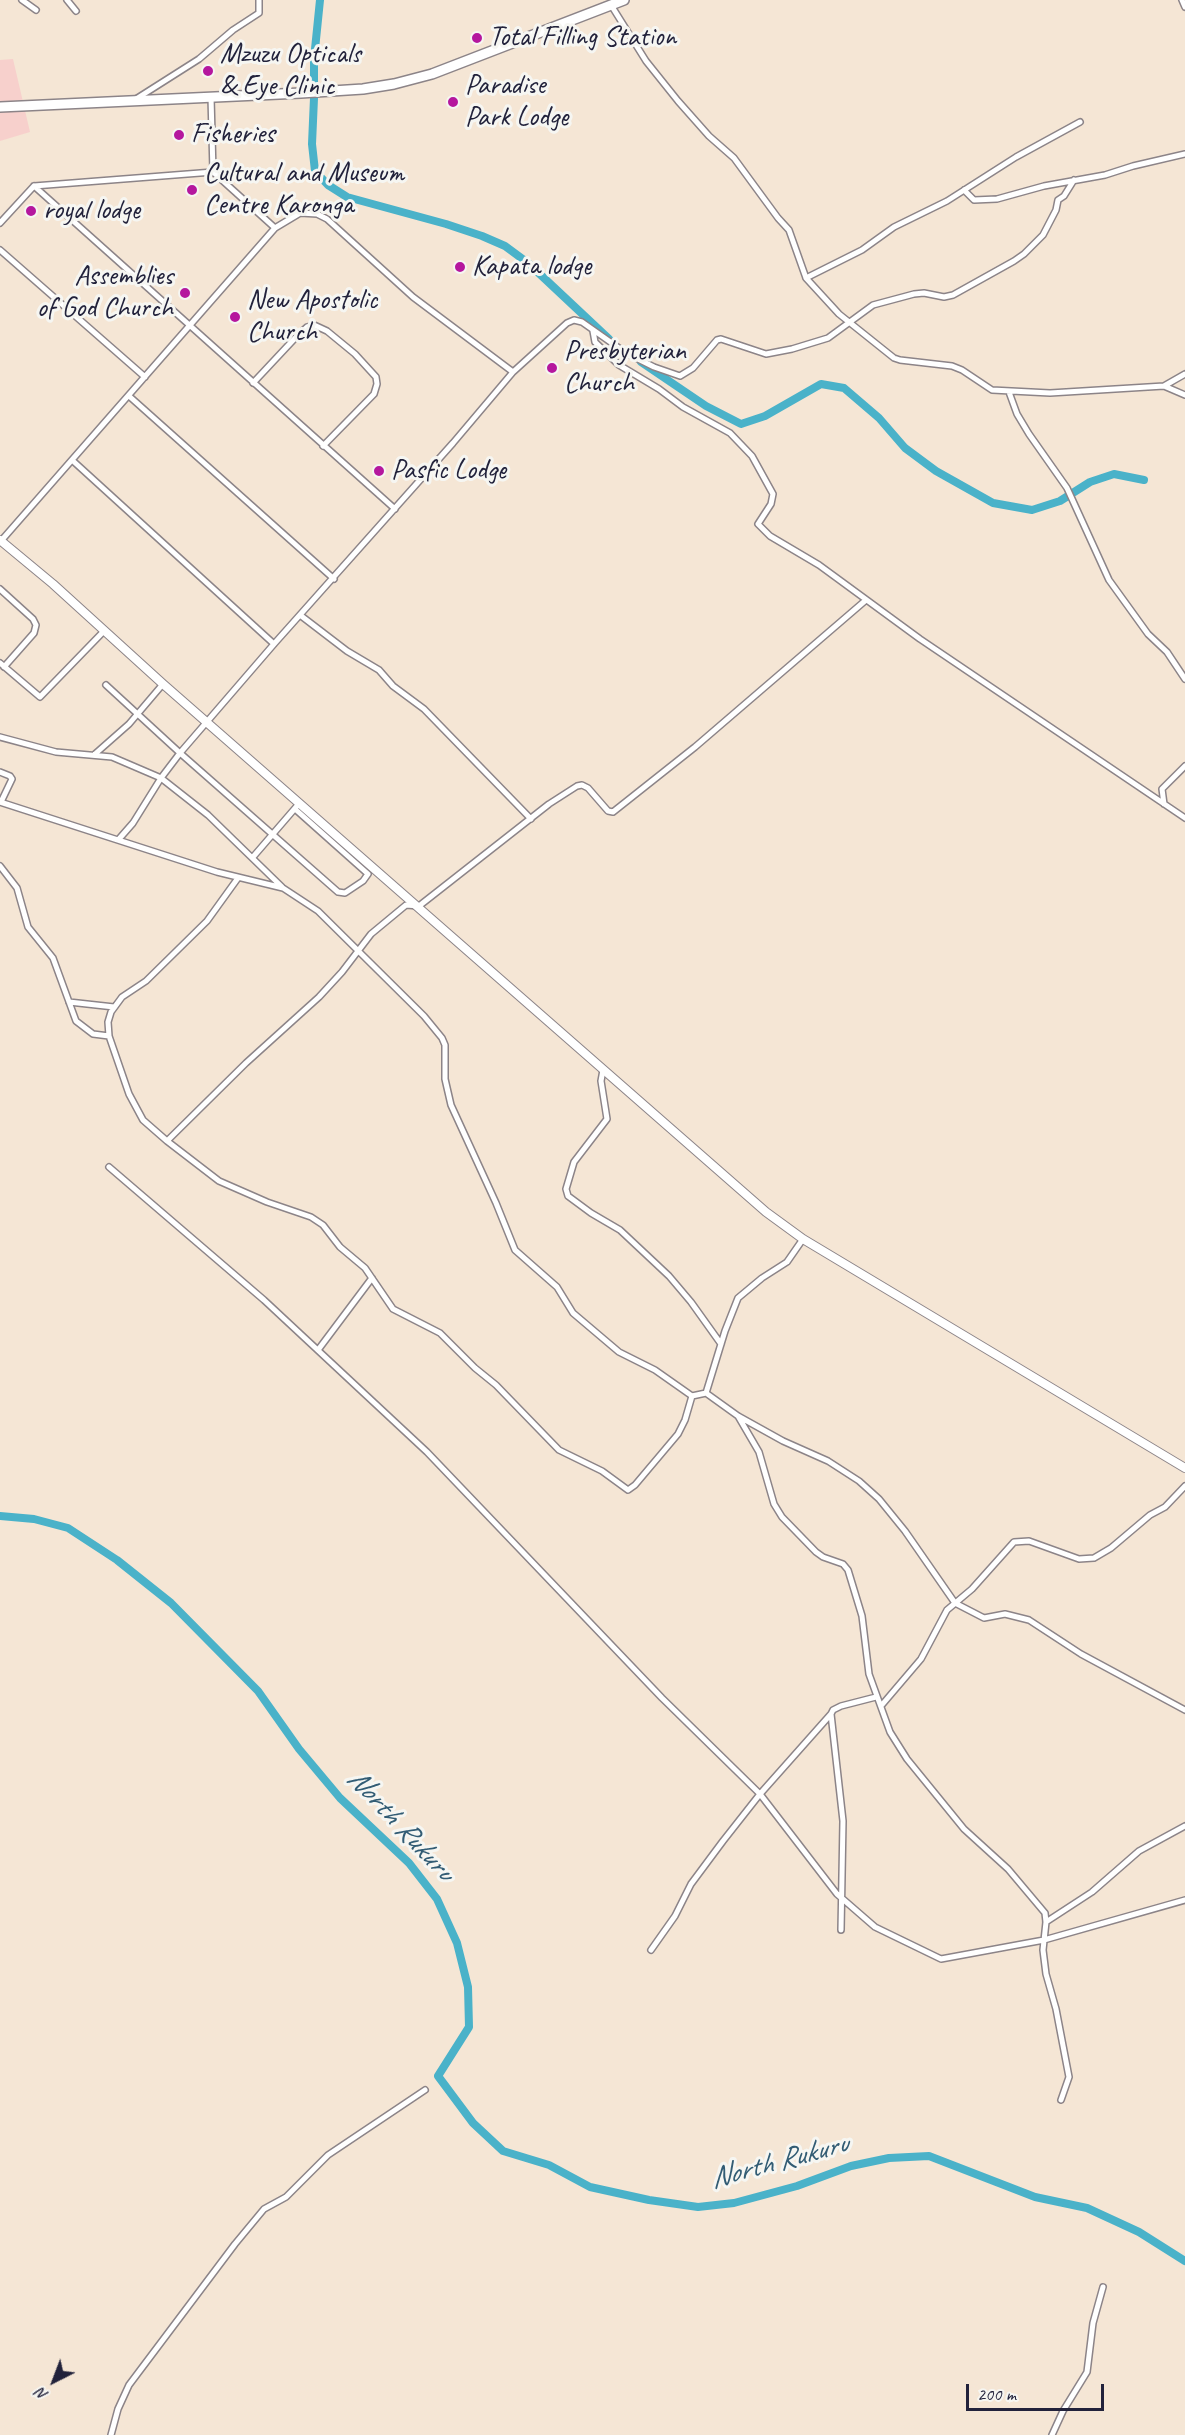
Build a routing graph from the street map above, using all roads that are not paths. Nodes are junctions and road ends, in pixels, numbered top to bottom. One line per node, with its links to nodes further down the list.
1 (22, 0): 8 (street)
2 (67, 0): 9 (street)
3 (259, 0): 11 (street)
4 (624, 0): 6 (highway)
5 (1182, 0): 7 (street)
6 (611, 5): 10 (highway); 22 (street)
7 (1185, 7)
8 (36, 10)
9 (76, 11)
10 (211, 97): 11 (highway); 15 (street)
11 (134, 101): 12 (highway)
12 (0, 107)
13 (1080, 122): 18 (street)
14 (1185, 154): 16 (street)
15 (213, 172): 17 (street); 20 (street)
16 (1074, 180): 18 (street); 23 (street)
17 (34, 186): 19 (street); 24 (street)
18 (964, 190): 22 (street)
19 (0, 223)
20 (275, 228): 24 (street); 26 (street)
21 (0, 250): 28 (street)
22 (806, 278): 23 (street)
23 (849, 322): 25 (street); 31 (street)
24 (189, 327): 28 (street); 29 (street)
25 (592, 331): 26 (street); 40 (street)
26 (513, 372): 36 (street)
27 (1185, 374): 30 (street)
28 (145, 377): 33 (street)
29 (254, 383): 34 (street); 34 (street)
30 (1164, 386): 31 (street); 32 (street)
31 (1010, 392): 45 (street)
32 (1185, 395)
33 (129, 396): 35 (street); 38 (street)
34 (323, 446): 36 (street)
35 (72, 460): 37 (street); 43 (street)
36 (395, 509): 38 (street)
37 (0, 541): 42 (main road)
38 (334, 579): 41 (street)
39 (0, 589): 44 (street)
40 (866, 600): 57 (street); 60 (street)
41 (300, 615): 43 (street); 60 (street)
42 (104, 631): 44 (street); 46 (main road)
43 (274, 644): 49 (street)
44 (2, 665)
45 (1185, 679)
46 (164, 684): 48 (street); 49 (main road)
47 (106, 685): 48 (street)
48 (136, 714): 51 (street); 52 (street)
49 (208, 721): 51 (street); 58 (main road)
50 (0, 737): 52 (street)
51 (180, 753): 55 (street); 61 (street)
52 (95, 754): 55 (street)
53 (1185, 766): 57 (street)
54 (0, 772): 56 (street)
55 (161, 777): 62 (street); 63 (street)
56 (1, 802): 62 (street)
57 (1164, 804): 59 (street)
58 (297, 805): 61 (street); 61 (street); 67 (main road)
59 (1185, 818)
60 (531, 819): 67 (street)
61 (274, 834): 63 (street)
62 (118, 839): 65 (street)
63 (253, 857): 66 (street)
64 (0, 866): 69 (street)
65 (238, 878): 66 (street); 70 (street)
66 (283, 888): 68 (street)
67 (419, 906): 68 (street); 72 (main road)
68 (357, 950): 73 (street); 80 (street)
69 (69, 1002): 70 (street); 71 (street)
70 (114, 1007): 71 (street)
71 (109, 1036): 73 (street)
72 (603, 1070): 75 (main road); 77 (street)
73 (167, 1141): 76 (street)
74 (109, 1167): 78 (street)
75 (803, 1239): 77 (street); 82 (main road)
76 (372, 1278): 78 (street); 80 (street)
77 (721, 1344): 79 (street)
78 (318, 1350): 89 (street)
79 (706, 1394): 80 (street); 81 (street)
80 (692, 1396)
81 (738, 1416): 84 (street); 85 (street)
82 (1185, 1468)
83 (1185, 1486): 84 (street)
84 (955, 1603): 86 (street); 87 (street)
85 (876, 1696): 86 (street); 88 (street)
86 (881, 1706): 93 (street)
87 (1185, 1710)
88 (831, 1714): 89 (street); 91 (street)
89 (760, 1794): 91 (street); 96 (street)
90 (1185, 1827): 93 (street)
91 (842, 1898): 94 (street); 95 (street)
92 (1185, 1900): 95 (street)
93 (1046, 1922): 95 (street)
94 (841, 1930)
95 (1044, 1940): 98 (street)
96 (651, 1950)
97 (425, 2090): 100 (street)
98 (1061, 2100)
99 (1103, 2287): 101 (street)
100 (111, 2435)
101 (1052, 2435)

